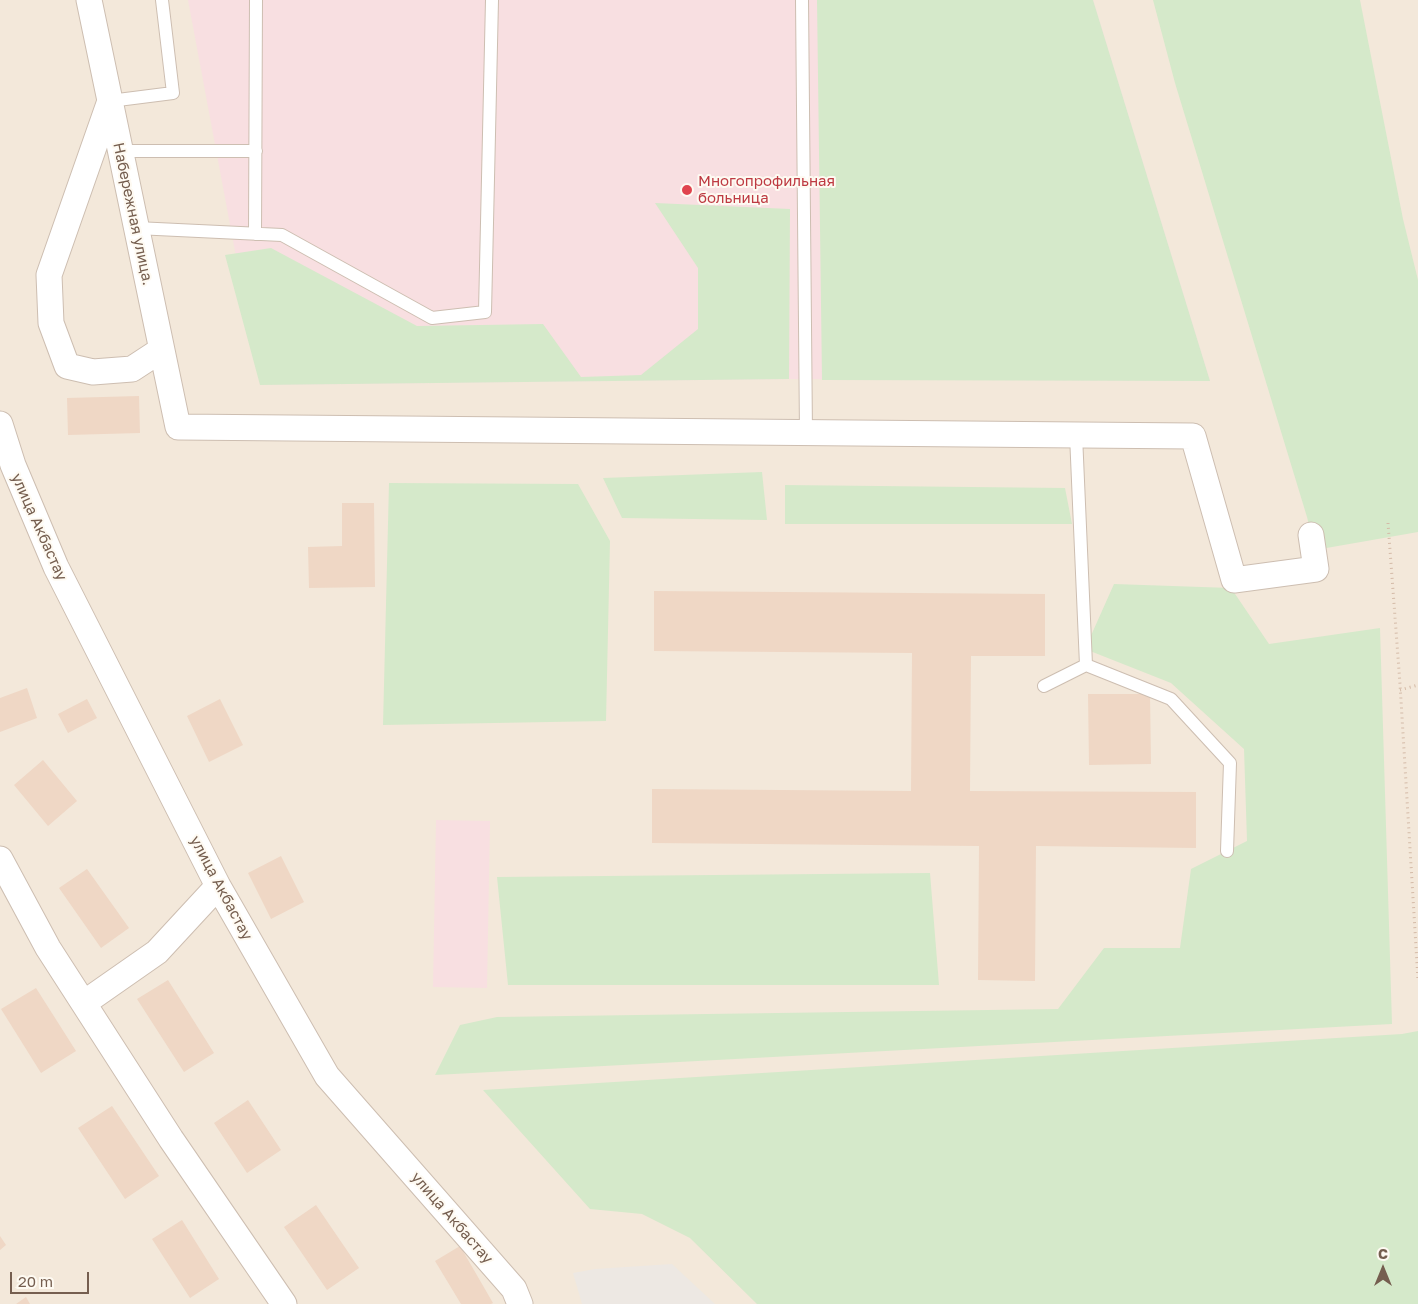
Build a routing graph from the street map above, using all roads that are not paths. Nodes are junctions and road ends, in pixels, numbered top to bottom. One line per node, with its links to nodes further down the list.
1 (89, 0): 6 (street, Набережная улица.)
2 (162, 0): 6 (lane)
3 (256, 0): 8 (lane)
4 (492, 0): 10 (lane)
5 (802, 0): 13 (lane)
6 (110, 101): 7 (street, Набережная улица.); 11 (street)
7 (120, 151): 8 (lane); 9 (street, Набережная улица.)
8 (256, 151): 10 (lane)
9 (136, 228): 10 (lane); 11 (street, Набережная улица.)
10 (255, 234)
11 (161, 350): 13 (street, Набережная улица.)
12 (0, 424): 15 (street, улица Акбастау)
13 (806, 433): 14 (street)
14 (1076, 435): 16 (street); 17 (lane)
15 (6, 467): 21 (street, улица Акбастау)
16 (1311, 535)
17 (1086, 665): 18 (lane); 19 (lane)
18 (1044, 686)
19 (1227, 851)
20 (0, 859): 22 (street)
21 (218, 886): 22 (street); 24 (street, улица Акбастау)
22 (84, 1003): 23 (street)
23 (284, 1304)
24 (520, 1304)

